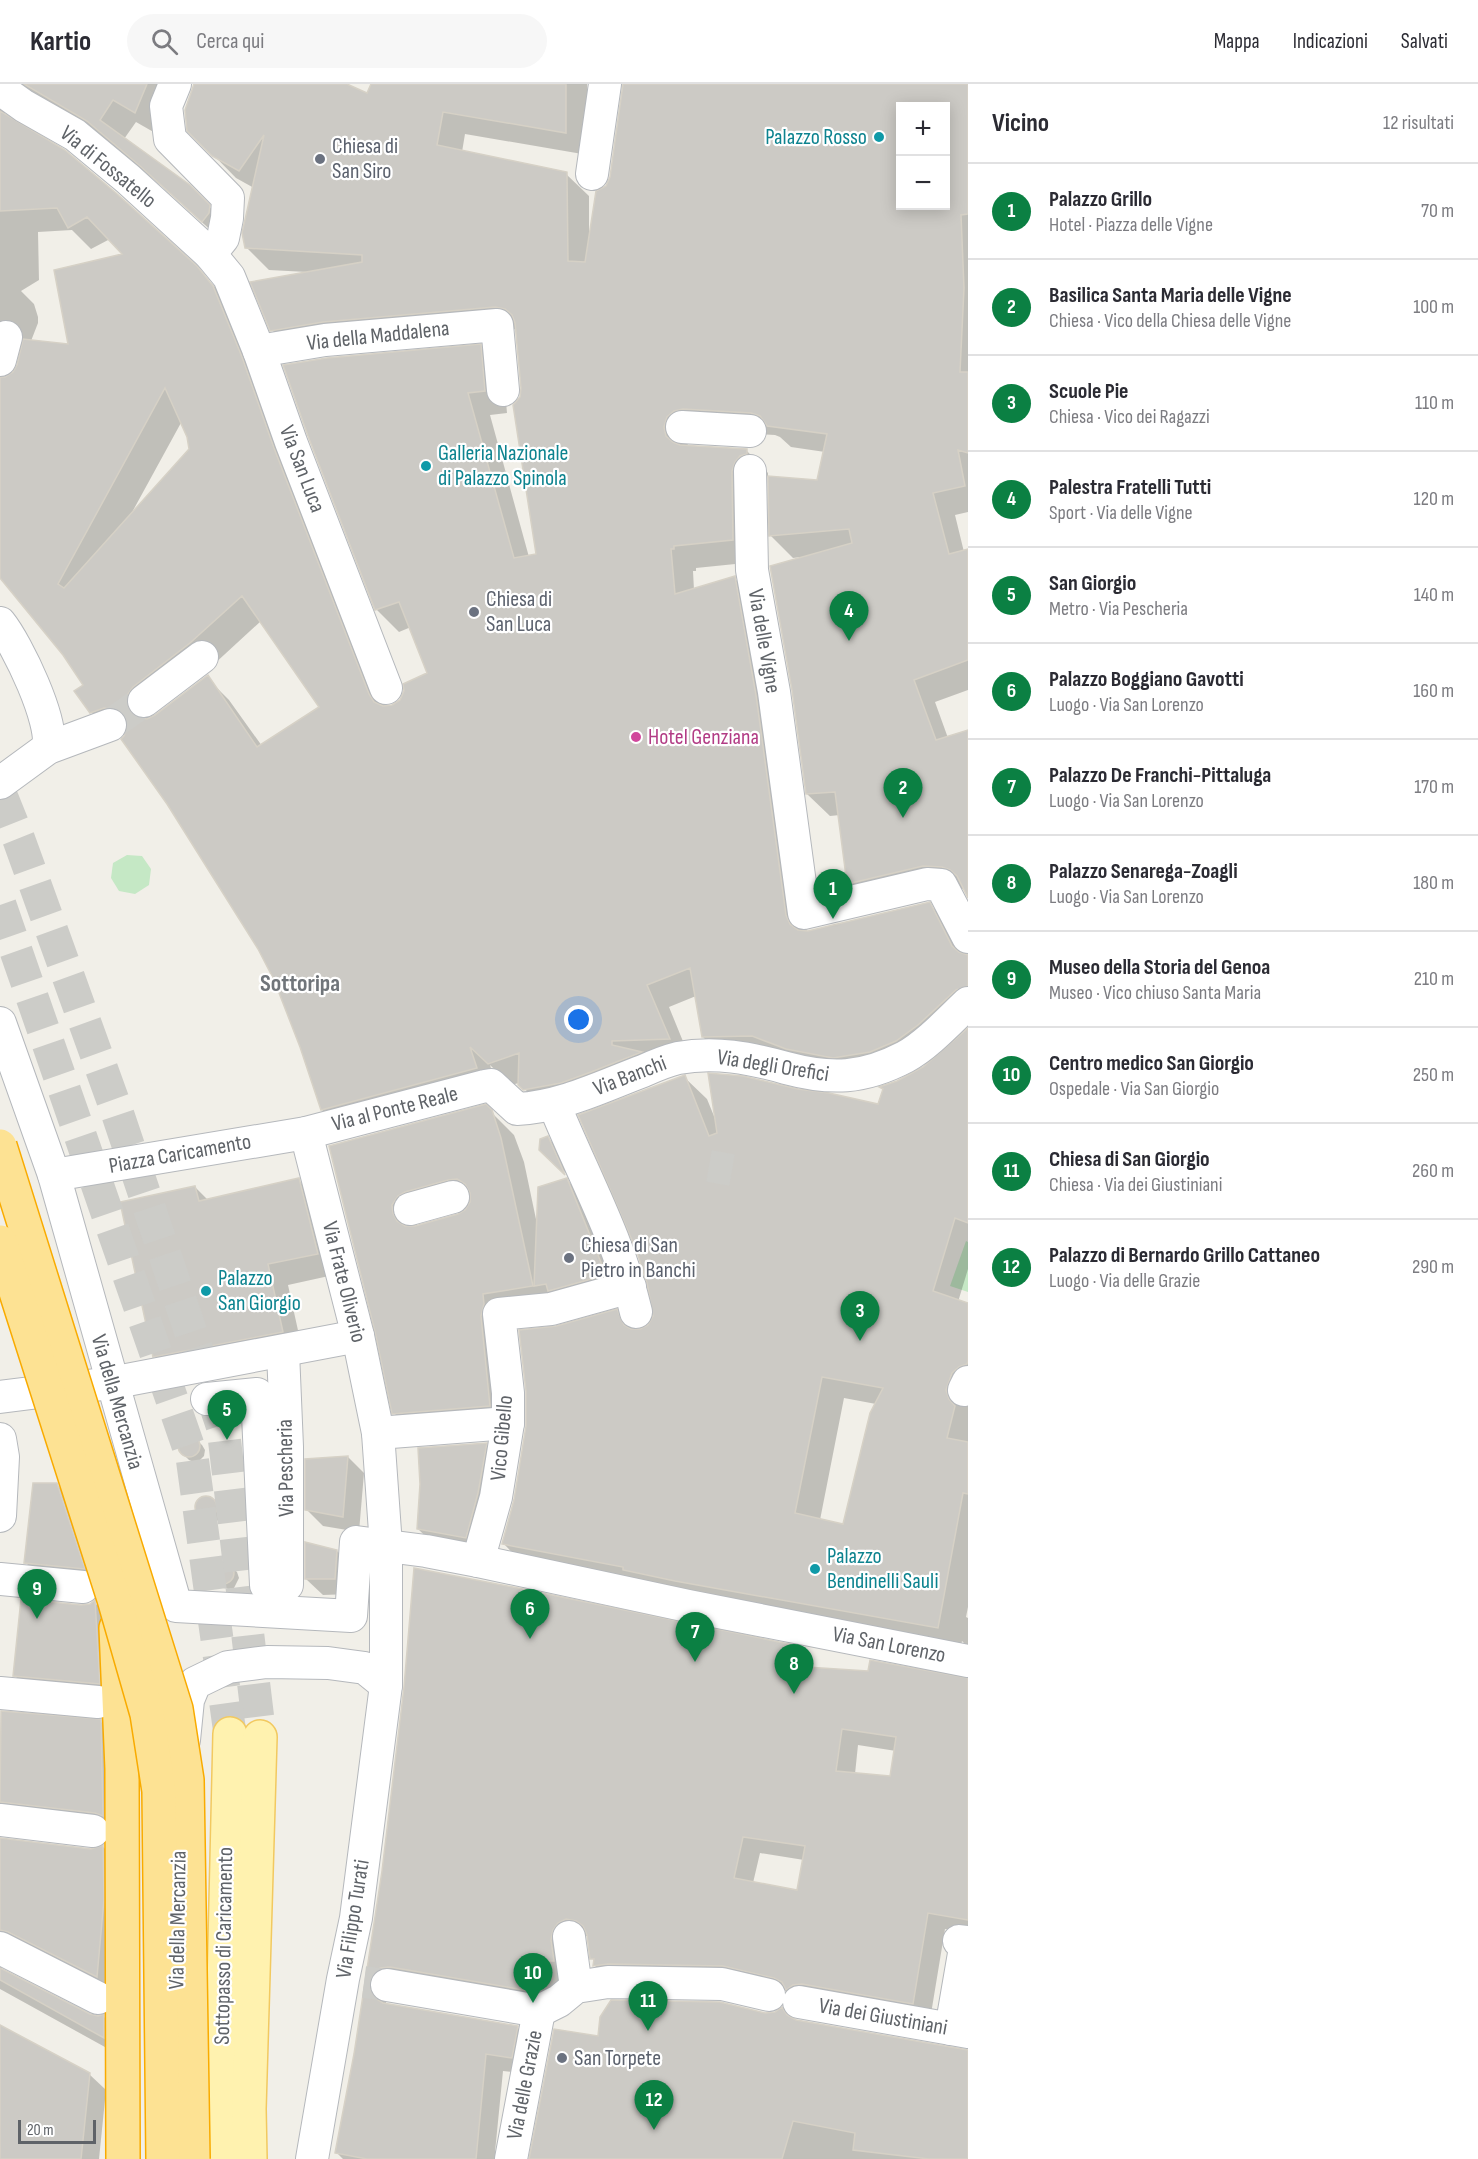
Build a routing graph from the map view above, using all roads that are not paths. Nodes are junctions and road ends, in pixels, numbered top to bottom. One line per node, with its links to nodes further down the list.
1 (176, 84): 5 (street)
2 (605, 84): 4 (street)
3 (0, 89): 5 (street, Via di Fossatello)
4 (592, 174)
5 (210, 254): 6 (street, Via San Luca)
6 (259, 351): 7 (street, Via della Maddalena); 13 (street, Via San Luca)
7 (503, 390)
8 (682, 427): 9 (street)
9 (750, 431)
10 (750, 471): 18 (street, Via delle Vigne)
11 (0, 623): 16 (street)
12 (202, 657): 14 (street)
13 (386, 688)
14 (144, 701)
15 (110, 725): 16 (street)
16 (48, 748): 17 (street)
17 (0, 783)
18 (968, 937)
19 (968, 1003): 21 (street, Via degli Orefici)
20 (0, 1023): 26 (street)
21 (698, 1055): 23 (street, Via Banchi)
22 (485, 1086): 23 (street, Via Banchi); 24 (street, Via al Ponte Reale)
23 (558, 1103): 35 (street, Vico Gibello)
24 (306, 1133): 26 (street, Piazza Caricamento); 30 (street, Via Frate Oliverio)
25 (0, 1146): 64 (highway, bridge)
26 (56, 1187): 32 (street, Via della Mercanzia)
27 (453, 1197): 28 (street)
28 (410, 1209)
29 (0, 1242): 43 (highway, bridge)
30 (358, 1336): 31 (street); 36 (street, Via Frate Oliverio)
31 (283, 1352): 32 (street); 34 (street, Via Pescheria)
32 (111, 1383): 33 (street); 39 (street, Via della Mercanzia)
33 (0, 1397)
34 (207, 1399)
35 (508, 1423): 36 (street); 40 (street, Vico Gibello)
36 (378, 1432): 39 (street, Via Frate Oliverio)
37 (1, 1448): 38 (street)
38 (0, 1516)
39 (386, 1546): 40 (street, Via San Lorenzo); 45 (street, Via Filippo Turati)
40 (478, 1561): 44 (street, Via San Lorenzo)
41 (0, 1579): 42 (street)
42 (83, 1587)
43 (114, 1599): 61 (highway, bridge); 62 (highway, bridge)
44 (968, 1661)
45 (386, 1685): 53 (street, Via Filippo Turati); 63 (street, Via della Mercanzia)
46 (0, 1693): 47 (street)
47 (98, 1702)
48 (0, 1820): 49 (street)
49 (93, 1831)
50 (569, 1937): 54 (street)
51 (963, 1941): 59 (street)
52 (0, 1948): 56 (street)
53 (365, 1982): 58 (street); 60 (street, Via Filippo Turati)
54 (576, 1987): 55 (street); 58 (street)
55 (769, 1995)
56 (98, 1998)
57 (799, 2002): 59 (street, Via dei Giustiniani)
58 (538, 2011): 67 (street, Via delle Grazie)
59 (960, 2031)
60 (313, 2155)
61 (122, 2156)
62 (163, 2159)
63 (181, 2159)
64 (193, 2159)
65 (220, 2159): 66 (main road, Sottopasso di Caricamento)
66 (250, 2159)
67 (511, 2159)

